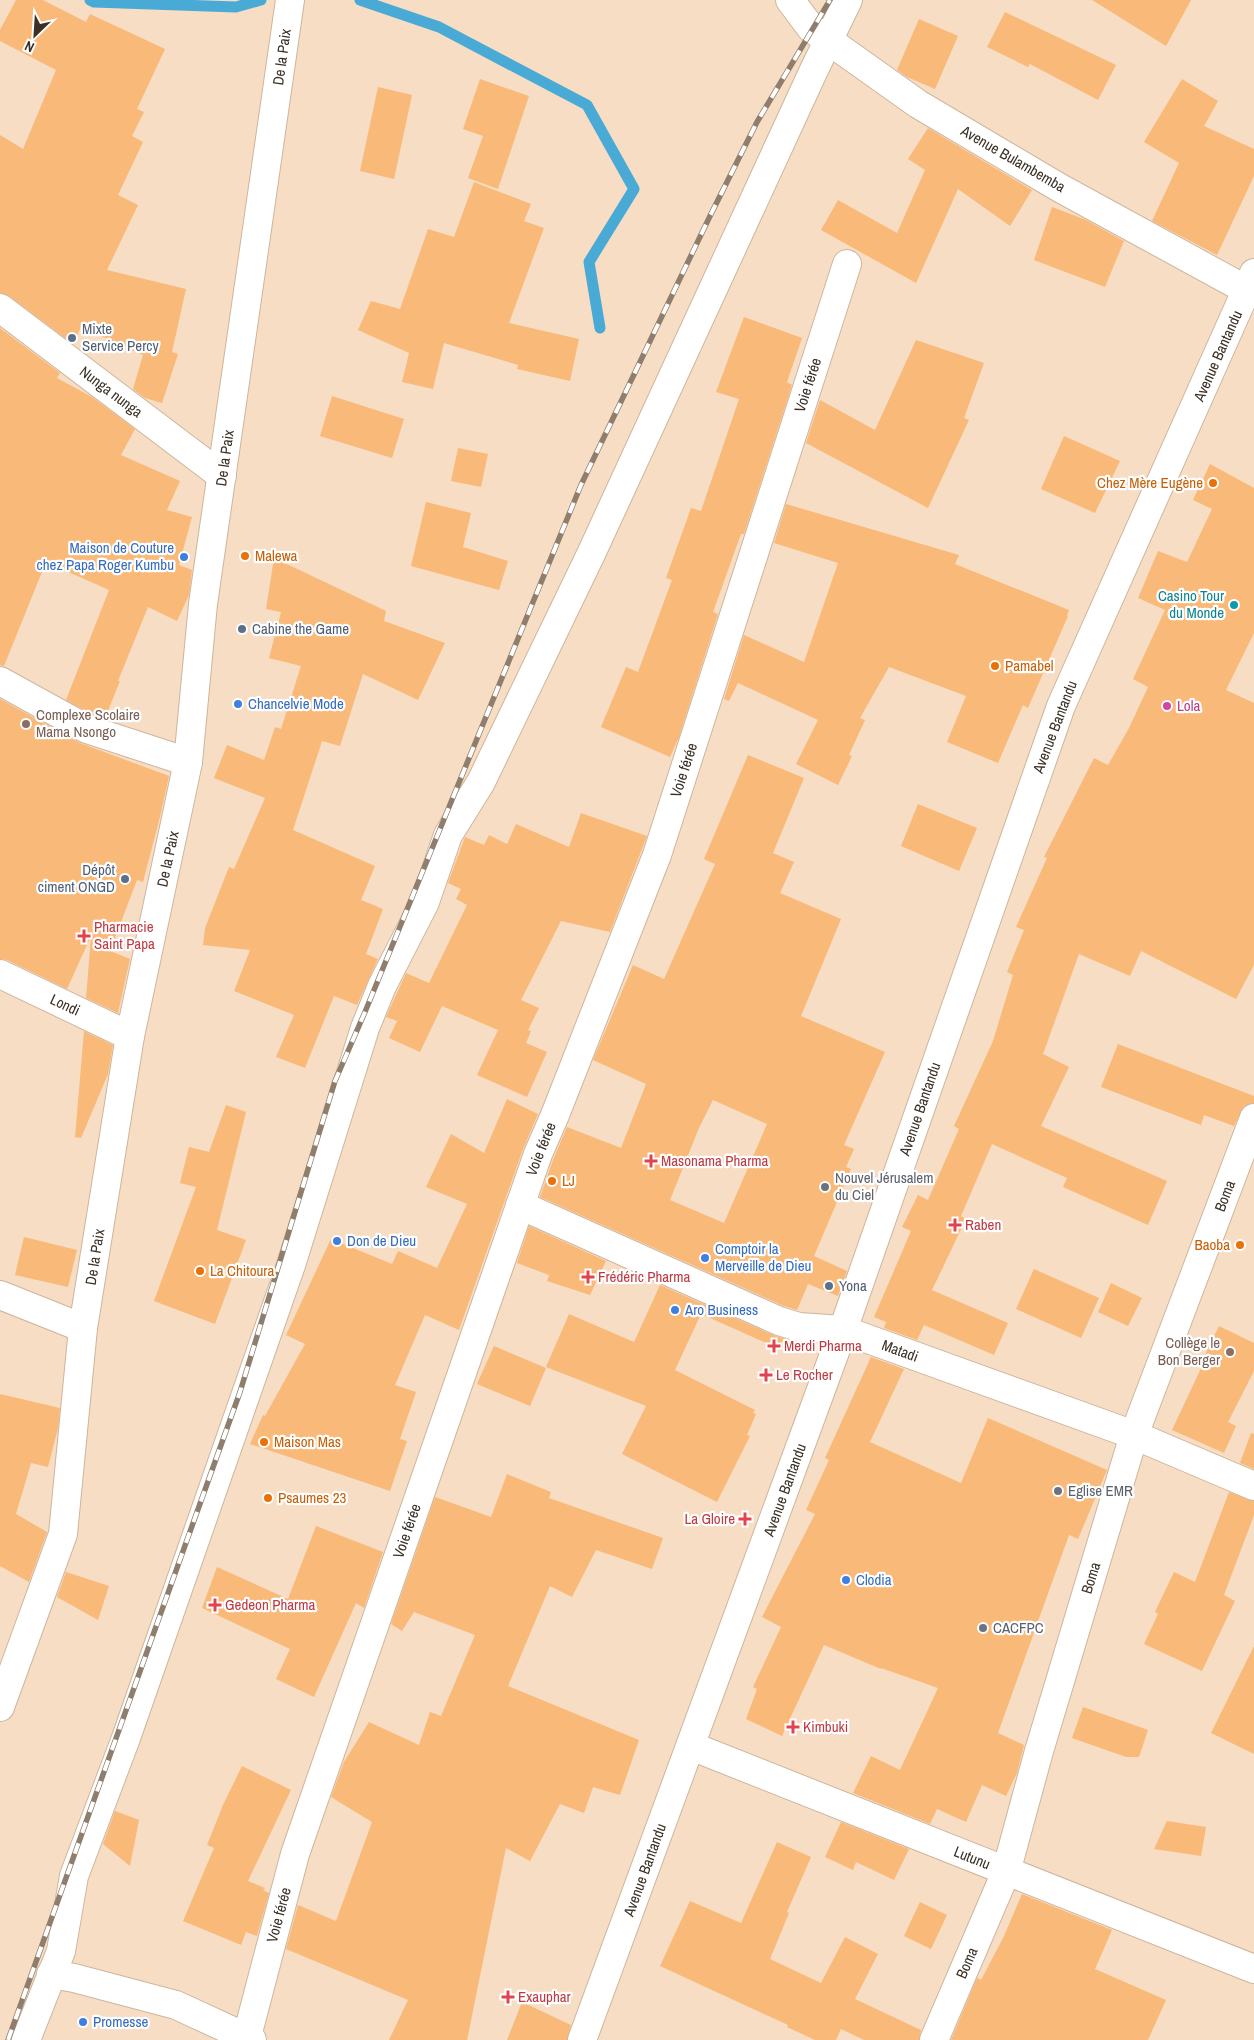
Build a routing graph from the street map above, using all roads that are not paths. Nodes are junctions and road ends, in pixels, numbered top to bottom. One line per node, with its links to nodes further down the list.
1 (290, 0): 8 (street, De la Paix)
2 (790, 0): 4 (street, Avenue Bulambemba)
3 (848, 0): 4 (street)
4 (828, 40): 6 (street, Avenue Bulambemba); 24 (street)
5 (847, 264): 14 (street, Voie férée)
6 (1252, 286): 17 (street, Avenue Bantandu)
7 (0, 308): 8 (street, Nunga nunga)
8 (222, 476): 10 (street, De la Paix)
9 (0, 681): 10 (street)
10 (188, 762): 12 (street, De la Paix)
11 (0, 974): 12 (street, Londi)
12 (130, 1036): 16 (street, De la Paix)
13 (1254, 1118): 18 (street, Boma)
14 (520, 1205): 17 (street, Matadi); 25 (street, Voie férée)
15 (0, 1296): 16 (street)
16 (83, 1328): 20 (street, De la Paix)
17 (843, 1330): 18 (street, Matadi); 21 (street, Avenue Bantandu)
18 (1134, 1435): 19 (street, Matadi); 22 (street, Boma)
19 (1254, 1486)
20 (0, 1707)
21 (691, 1746): 22 (street, Lutunu); 27 (street, Avenue Bantandu)
22 (1006, 1872): 23 (street, Lutunu); 28 (street, Boma)
23 (1254, 1970)
24 (51, 1974): 25 (street, Voie férée); 26 (street)
25 (248, 2039)
26 (26, 2040)
27 (582, 2040)
28 (934, 2040)

